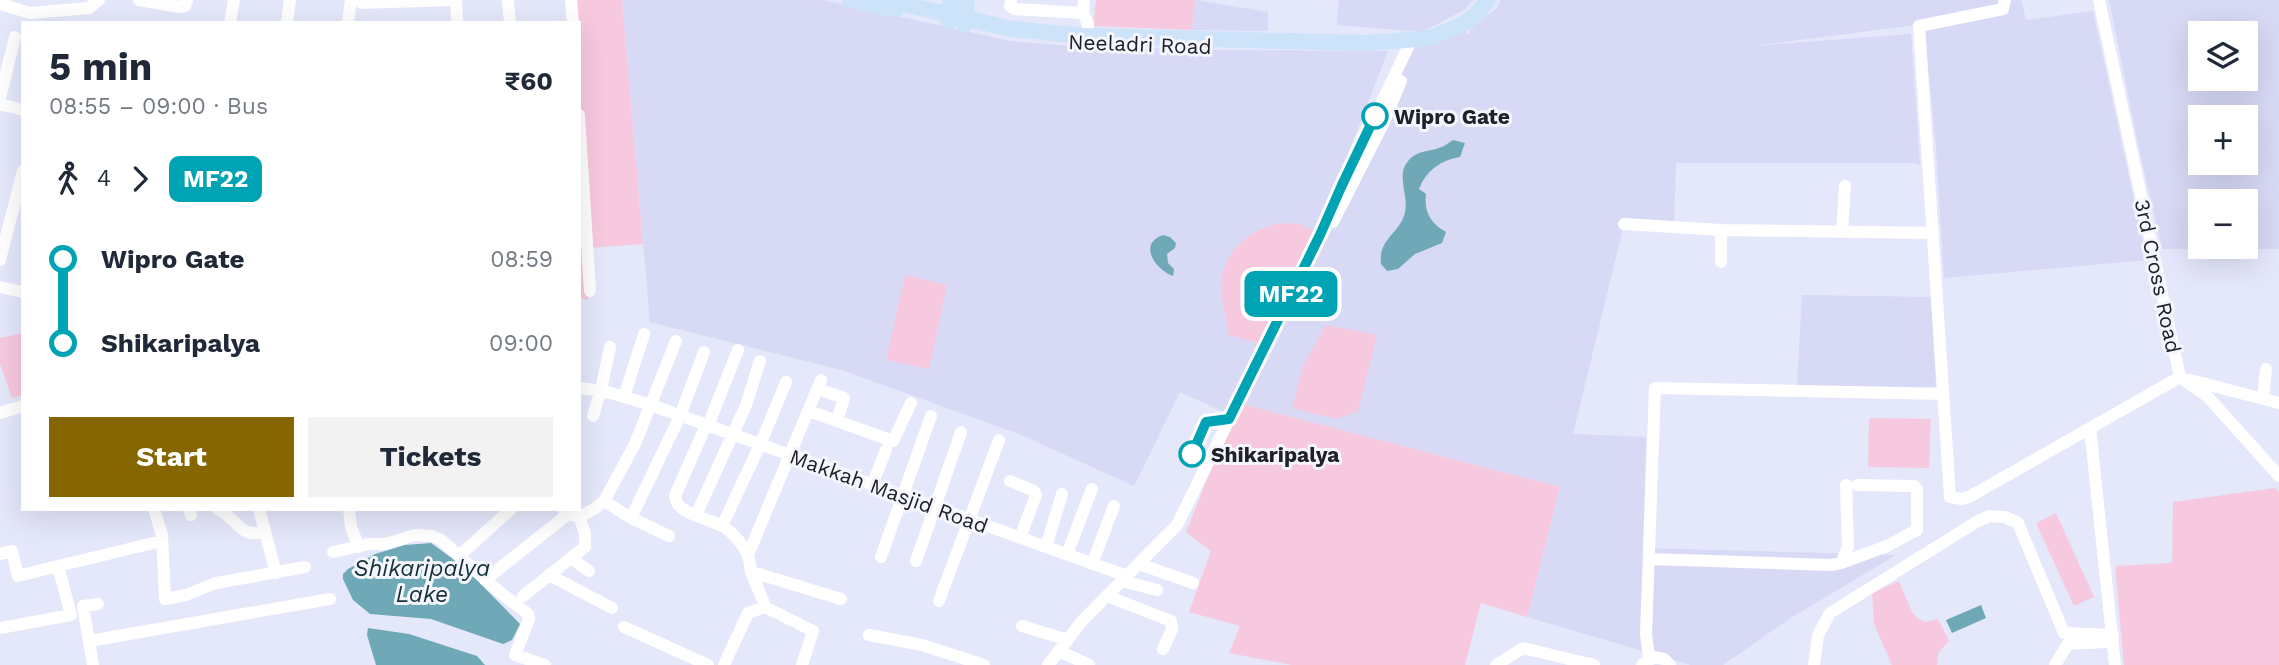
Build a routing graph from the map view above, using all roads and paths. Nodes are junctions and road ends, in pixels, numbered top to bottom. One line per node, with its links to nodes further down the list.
1 (99, 0): 17 (street)
2 (139, 0): 3 (street)
3 (187, 0)
4 (234, 0): 21 (street)
5 (290, 0): 22 (street)
6 (454, 0): 15 (street); 24 (street)
7 (508, 0): 25 (street)
8 (572, 0): 26 (street)
9 (850, 0): 20 (main road, Neeladri Road)
10 (885, 0): 20 (main road, Neeladri Road)
11 (1011, 0): 18 (street)
12 (1488, 0): 29 (main road)
13 (2005, 0): 40 (street)
14 (2099, 0): 54 (street, 3rd Cross Road)
15 (356, 2): 23 (street)
16 (0, 5): 17 (street)
17 (56, 6)
18 (1056, 6): 19 (street)
19 (1083, 6): 28 (street)
20 (959, 10): 28 (main road, Neeladri Road)
21 (230, 21)
22 (287, 21)
23 (349, 21)
24 (457, 21)
25 (510, 21)
26 (573, 21)
27 (15, 37): 30 (street)
28 (1080, 39): 29 (main road, Neeladri Road)
29 (1415, 43): 115 (street)
30 (0, 98)
31 (0, 104): 32 (street)
32 (21, 109)
33 (581, 169): 36 (street)
34 (21, 179): 42 (street)
35 (1845, 186): 39 (street)
36 (582, 193): 41 (street)
37 (1624, 224): 38 (street)
38 (1721, 230): 39 (street); 43 (street)
39 (1842, 232): 40 (street)
40 (1933, 233): 58 (street)
41 (583, 239): 46 (street)
42 (0, 260)
43 (1721, 262)
44 (0, 286): 45 (street)
45 (21, 291)
46 (590, 291)
47 (644, 334): 59 (street)
48 (676, 341): 63 (street)
49 (610, 347): 57 (street)
50 (738, 350): 71 (street)
51 (704, 352): 68 (street)
52 (760, 361): 74 (street)
53 (2266, 369): 60 (street)
54 (2180, 377): 60 (street); 72 (street, 3rd Cross Road); 79 (street)
55 (786, 382): 76 (street)
56 (581, 388): 57 (street, Makkah Masjid Road)
57 (601, 390): 59 (street, Makkah Masjid Road); 67 (street)
58 (1943, 394): 72 (street, 3rd Cross Road); 111 (street)
59 (624, 397): 63 (street, Makkah Masjid Road)
60 (2263, 398): 61 (street)
61 (2279, 403)
62 (911, 404): 70 (street)
63 (650, 405): 68 (street, Makkah Masjid Road); 85 (street)
64 (21, 407): 66 (street)
65 (809, 411): 70 (street); 70 (street); 78 (street)
66 (0, 413)
67 (593, 416)
68 (680, 416): 71 (street, Makkah Masjid Road); 95 (street)
69 (931, 416): 84 (street)
70 (837, 421)
71 (707, 425): 74 (street, Makkah Masjid Road); 94 (street)
72 (2090, 428): 138 (street)
73 (961, 432): 87 (street)
74 (733, 435): 76 (street, Makkah Masjid Road); 94 (street)
75 (999, 440): 96 (street)
76 (760, 445): 78 (street, Makkah Masjid Road); 97 (street)
77 (886, 450): 81 (street)
78 (791, 456): 81 (street, Makkah Masjid Road); 106 (street)
79 (2277, 470)
80 (1010, 481): 100 (street)
81 (872, 485): 84 (street, Makkah Masjid Road)
82 (1093, 489): 107 (street)
83 (1062, 494): 103 (street)
84 (904, 496): 87 (street, Makkah Masjid Road); 109 (street)
85 (604, 501): 93 (street); 95 (street)
86 (1114, 506): 114 (street)
87 (933, 507): 96 (street, Makkah Masjid Road); 112 (street)
88 (154, 511): 101 (street)
89 (221, 511): 98 (street)
90 (260, 511): 98 (street)
91 (349, 511): 102 (street)
92 (509, 511): 108 (street)
93 (570, 514): 110 (street); 123 (street)
94 (696, 515): 97 (street)
95 (631, 517): 99 (street)
96 (970, 520): 100 (street, Makkah Masjid Road); 130 (street)
97 (722, 526): 106 (street)
98 (265, 532): 120 (street)
99 (668, 536)
100 (1020, 538): 103 (street, Makkah Masjid Road)
101 (162, 541): 116 (street); 120 (street)
102 (359, 547): 104 (street); 108 (street)
103 (1046, 547): 107 (street, Makkah Masjid Road)
104 (333, 552)
105 (0, 554): 116 (street)
106 (748, 555): 119 (street)
107 (1067, 555): 114 (street, Makkah Masjid Road)
108 (460, 556): 123 (street)
109 (881, 557)
110 (571, 558): 118 (street); 121 (street)
111 (1649, 559): 113 (street); 143 (street)
112 (916, 561)
113 (1841, 563): 113 (street)
114 (1092, 564): 122 (street, Makkah Masjid Road)
115 (1139, 564): 122 (street); 124 (street)
116 (58, 566): 136 (street)
117 (305, 567): 120 (street)
118 (589, 571)
119 (751, 572): 129 (street); 132 (street)
120 (276, 573)
121 (550, 575): 126 (street); 133 (street)
122 (1124, 578): 125 (street, Makkah Masjid Road); 127 (street)
123 (485, 580): 145 (street)
124 (1193, 583)
125 (1157, 590)
126 (523, 596)
127 (1107, 596): 139 (street); 141 (street)
128 (330, 599): 140 (street)
129 (841, 599)
130 (939, 601)
131 (98, 604): 140 (street)
132 (765, 607): 147 (street); 148 (street)
133 (612, 608)
134 (1022, 625): 139 (street)
135 (624, 627): 146 (street)
136 (0, 628)
137 (869, 635): 149 (street)
138 (2113, 638): 155 (street); 156 (street); 157 (street)
139 (1068, 640): 142 (street)
140 (89, 641): 144 (street)
141 (1163, 649)
142 (1059, 651): 150 (street); 151 (street)
143 (1646, 662): 154 (street)
144 (93, 665)
145 (545, 665)
146 (708, 665)
147 (724, 665)
148 (802, 665)
149 (984, 665)
150 (1048, 665)
151 (1088, 665)
152 (1496, 665): 153 (street)
153 (1594, 665)
154 (1670, 665)
155 (1814, 665)
156 (2055, 665)
157 (2115, 665)

